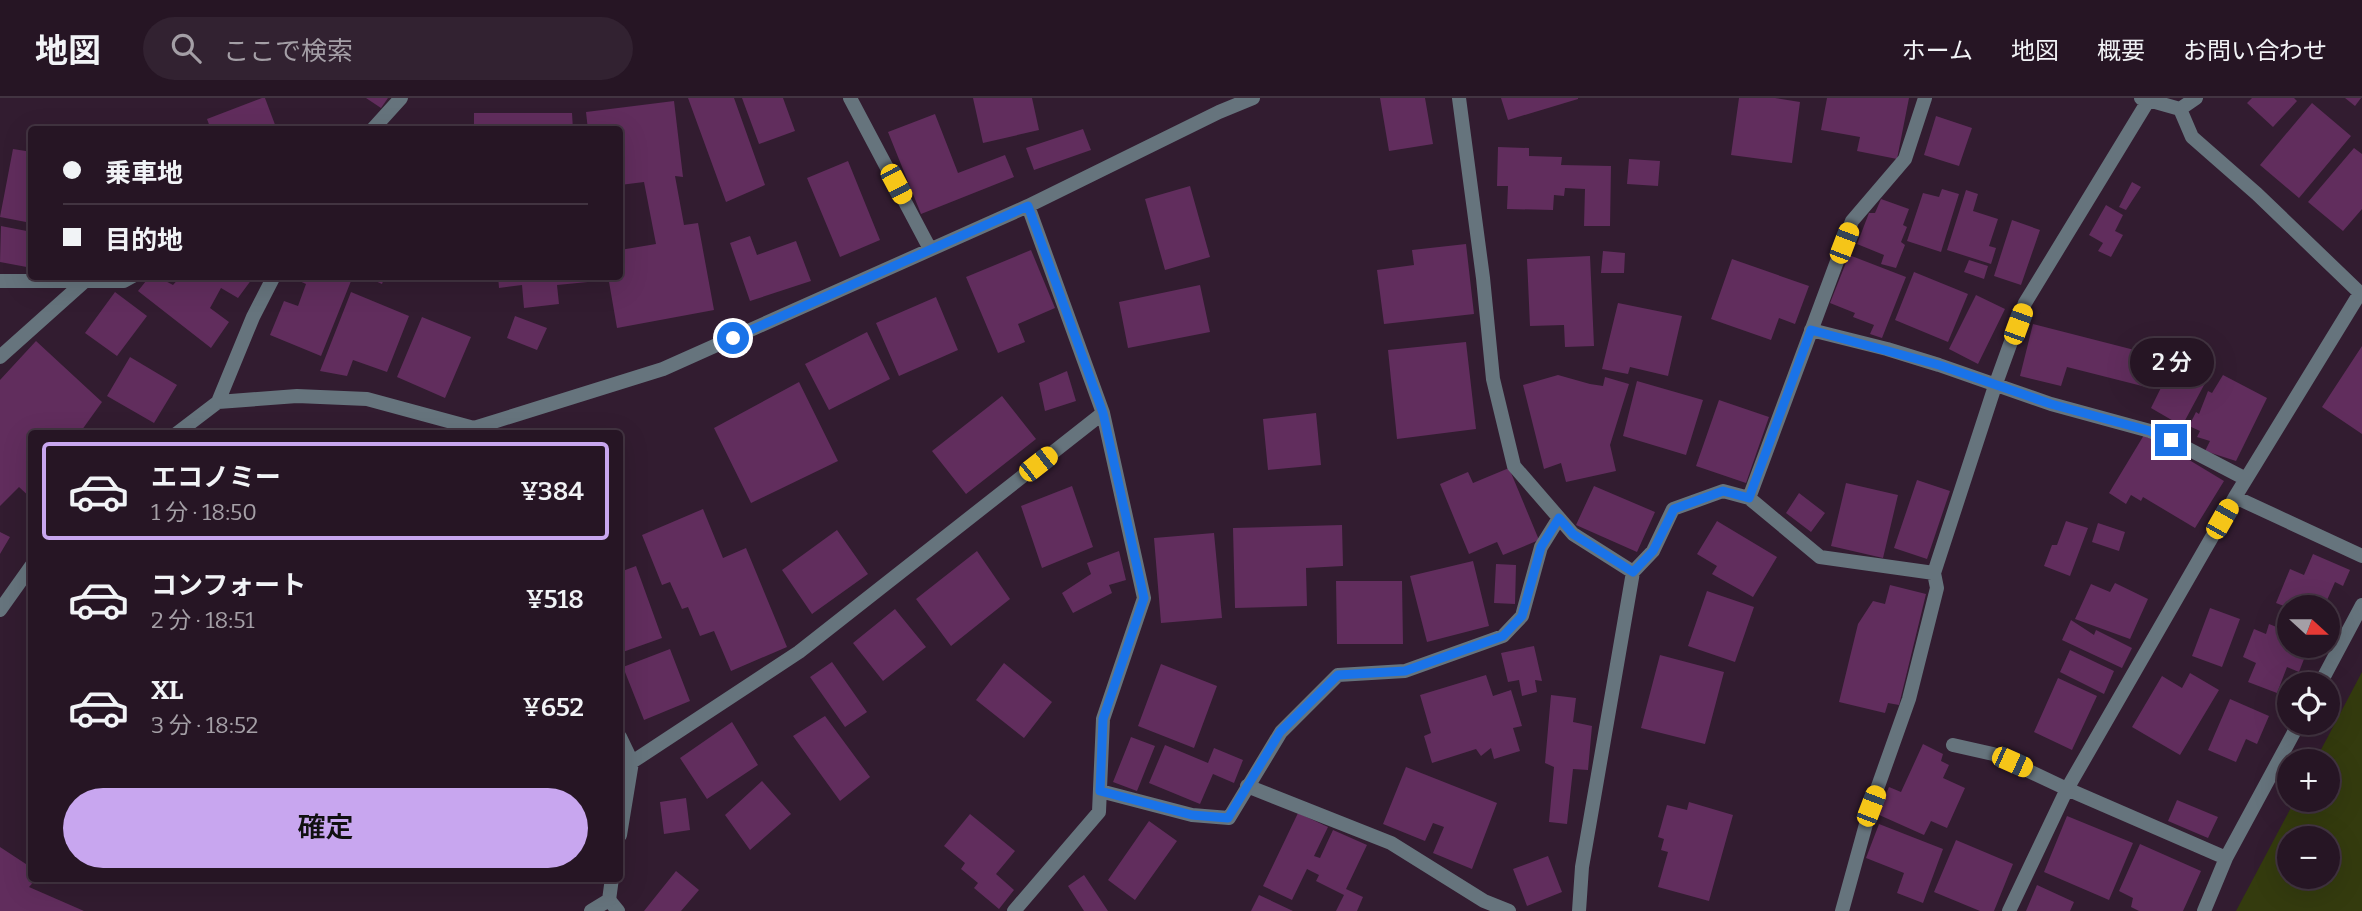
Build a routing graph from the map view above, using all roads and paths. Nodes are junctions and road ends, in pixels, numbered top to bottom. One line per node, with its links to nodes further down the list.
1 (401, 98): 10 (street)
2 (850, 98): 12 (street)
3 (1252, 98): 8 (street)
4 (1459, 98): 29 (street)
5 (1925, 98): 18 (street)
6 (2196, 98): 9 (street)
7 (2145, 99): 9 (street); 20 (street)
8 (1217, 105): 11 (street)
9 (2180, 109): 17 (street)
10 (376, 126)
11 (1028, 206): 12 (street); 22 (street)
12 (930, 249): 25 (street)
13 (126, 280): 16 (street)
14 (272, 280): 21 (street)
15 (0, 281): 16 (street)
16 (85, 281): 19 (street)
17 (2361, 294): 26 (street)
18 (1811, 330): 20 (street); 28 (street)
19 (0, 357)
20 (1995, 386): 26 (street); 33 (street)
21 (218, 402): 23 (street); 24 (street)
22 (1103, 413): 40 (street); 43 (street)
23 (181, 430)
24 (472, 430)
25 (478, 430)
26 (2246, 479): 27 (street)
27 (2235, 497): 30 (street); 42 (street)
28 (1749, 498): 32 (street); 33 (street)
29 (1559, 518): 32 (street); 41 (street)
30 (2362, 556)
31 (28, 571): 35 (street)
32 (1633, 572): 51 (street)
33 (1934, 573): 52 (street)
34 (2362, 605): 36 (street)
35 (0, 610)
36 (2326, 672)
37 (2293, 735): 45 (street)
38 (623, 743): 40 (street)
39 (1953, 745): 42 (street)
40 (632, 762): 44 (street)
41 (1247, 786): 43 (street); 50 (street)
42 (2067, 789): 45 (street); 53 (street)
43 (1100, 791): 49 (street)
44 (623, 817)
45 (2226, 858): 54 (street)
46 (612, 882): 47 (street)
47 (613, 906): 48 (street)
48 (590, 911)
49 (1014, 911)
50 (1510, 911)
51 (1579, 911)
52 (1842, 911)
53 (2009, 911)
54 (2204, 911)

